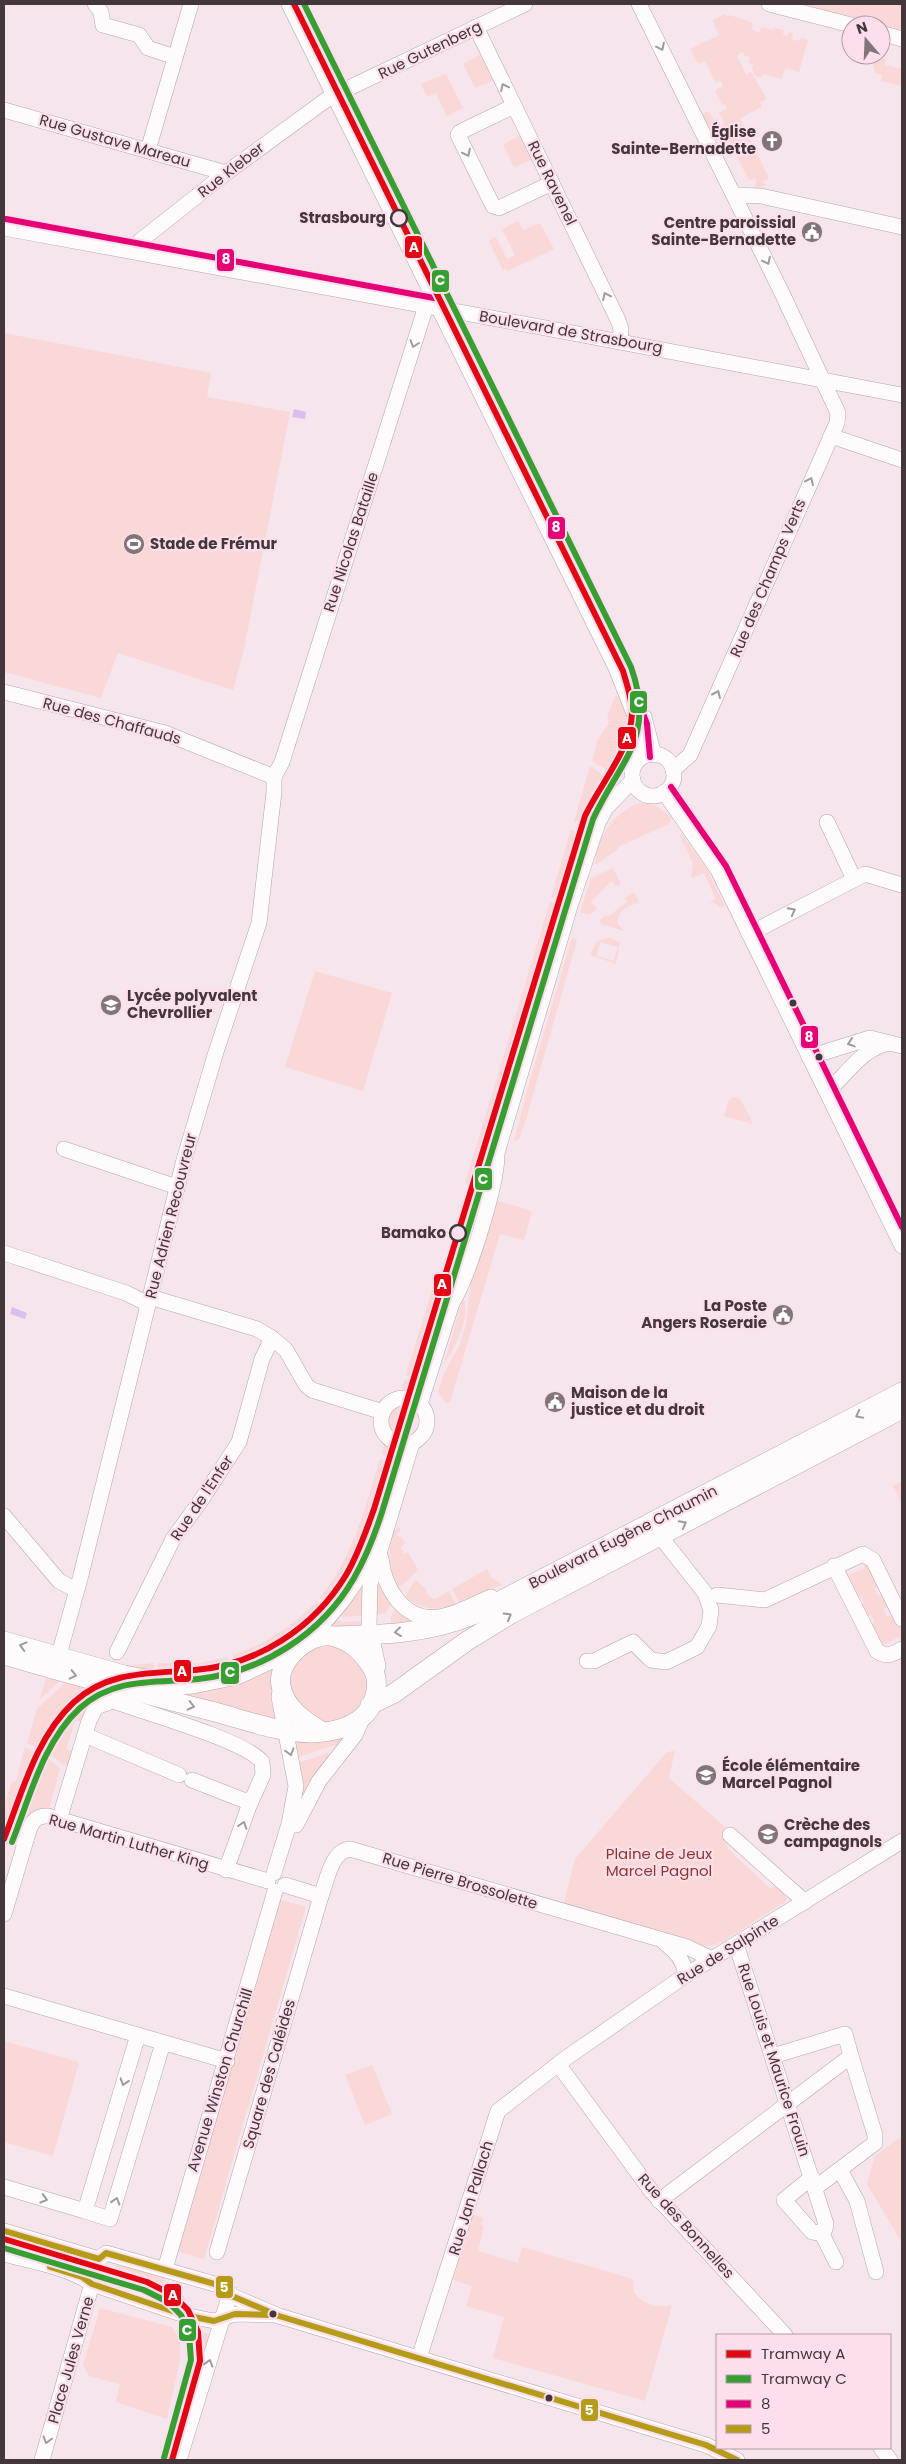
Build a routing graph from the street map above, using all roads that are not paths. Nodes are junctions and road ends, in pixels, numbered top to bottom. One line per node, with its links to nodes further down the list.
1 (95, 4): 9 (street)
2 (191, 4): 9 (street)
3 (290, 4): 10 (street)
4 (525, 4): 8 (street, Rue Gutenberg)
5 (639, 4): 16 (street, Rue des Champs Verts, one-way to 16)
6 (770, 4): 7 (street)
7 (841, 22)
8 (476, 27): 10 (street, Rue Gutenberg); 11 (street, Rue Ravenel, one-way to 8)
9 (175, 57): 13 (street)
10 (336, 94): 14 (street, Rue Kleber); 20 (street)
11 (514, 106): 15 (street, Rue Ravenel); 15 (street, one-way to 15)
12 (4, 110): 13 (street, Rue Gustave Mareau)
13 (148, 150): 14 (street, Rue Gustave Mareau)
14 (226, 173): 19 (street, Rue Kleber)
15 (552, 183): 21 (street, Rue Ravenel, one-way to 15)
16 (734, 195): 17 (street); 22 (street, Rue des Champs Verts, one-way to 22)
17 (902, 227)
18 (4, 228): 19 (street, Boulevard de Strasbourg)
19 (133, 251): 20 (street, Boulevard de Strasbourg)
20 (435, 307): 21 (street, Boulevard de Strasbourg); 27 (street); 29 (street, Rue Nicolas Bataille, one-way to 29)
21 (620, 341): 22 (street, Boulevard de Strasbourg)
22 (823, 380): 23 (street, Boulevard de Strasbourg); 24 (street, Rue des Champs Verts)
23 (902, 394)
24 (831, 436): 25 (street); 28 (street, Rue des Champs Verts, one-way to 24)
25 (902, 460)
26 (4, 692): 29 (street, Rue des Chaffauds)
27 (648, 756): 28 (street); 30 (street)
28 (673, 770): 31 (street)
29 (274, 777): 42 (street, Rue Adrien Recouvreur)
30 (633, 780): 32 (street); 33 (street)
31 (664, 792): 32 (street); 37 (street)
32 (643, 793): 33 (street)
33 (606, 808): 48 (street)
34 (827, 822): 35 (street)
35 (854, 879): 36 (street); 37 (street, one-way to 35)
36 (902, 885)
37 (749, 934): 39 (street)
38 (898, 1044): 39 (street, one-way to 39); 40 (street)
39 (809, 1057): 40 (street)
40 (828, 1092): 43 (street)
41 (64, 1149): 42 (street)
42 (177, 1187): 45 (street, Rue Adrien Recouvreur)
43 (902, 1246)
44 (4, 1253): 45 (street)
45 (149, 1301): 46 (street); 57 (street, Rue Adrien Recouvreur)
46 (272, 1338): 50 (street); 65 (street, Rue de l'Enfer)
47 (902, 1392): 56 (main road, Boulevard Eugène Chaumin, one-way to 56)
48 (420, 1404): 50 (street); 51 (street, Avenue Winston Churchill)
49 (902, 1408): 53 (main road, Boulevard Eugène Chaumin, one-way to 49)
50 (383, 1412): 51 (street)
51 (406, 1444): 54 (street, Avenue Winston Churchill); 63 (street, Avenue Winston Churchill)
52 (4, 1516): 57 (street)
53 (660, 1536): 68 (street); 71 (main road, Boulevard Eugène Chaumin, one-way to 53)
54 (380, 1548): 56 (street, Avenue Winston Churchill); 60 (street, Avenue Winston Churchill)
55 (834, 1566): 58 (street); 59 (street); 64 (street)
56 (528, 1586): 60 (main road, Boulevard Eugène Chaumin, one-way to 60)
57 (76, 1590): 67 (street, Rue Adrien Recouvreur)
58 (718, 1595)
59 (902, 1619)
60 (371, 1635): 61 (main road, Boulevard Eugène Chaumin); 69 (street, Avenue Winston Churchill)
61 (331, 1636): 63 (main road); 69 (main road)
62 (4, 1641): 67 (main road, one-way to 62)
63 (302, 1644): 67 (main road); 70 (main road, Avenue Winston Churchill)
64 (902, 1649)
65 (117, 1652)
66 (4, 1655): 72 (main road, one-way to 72)
67 (58, 1655)
68 (587, 1662)
69 (376, 1675): 71 (main road, Avenue Winston Churchill)
70 (281, 1687): 72 (street, Avenue Winston Churchill); 73 (main road)
71 (366, 1712): 73 (main road); 82 (street, Avenue Winston Churchill)
72 (284, 1729): 73 (main road); 82 (street, Avenue Winston Churchill, one-way to 82)
73 (323, 1732)
74 (85, 1735): 75 (street); 75 (street); 76 (street)
75 (251, 1800): 81 (street, one-way to 75)
76 (59, 1820): 79 (street, Rue Martin Luther King); 81 (street, Rue Martin Luther King)
77 (4, 1835): 79 (street)
78 (730, 1835): 84 (street)
79 (26, 1840): 85 (street)
80 (902, 1841): 84 (street, Rue de Salpinte)
81 (226, 1870): 82 (street, Rue Martin Luther King)
82 (277, 1881): 83 (street); 95 (street, Avenue Winston Churchill)
83 (321, 1896): 86 (street, Rue Pierre Brossolette); 105 (street, Square des Caléides)
84 (805, 1902): 87 (street, Rue de Salpinte)
85 (4, 1914)
86 (664, 1942): 88 (street, Rue Pierre Brossolette); 89 (street, Rue Pierre Brossolette)
87 (736, 1944): 88 (street, Rue de Salpinte); 93 (street, Rue Louis et Maurice Frouin)
88 (712, 1959): 89 (street, Rue de Salpinte)
89 (686, 1975): 96 (street, Rue de Salpinte)
90 (4, 1996): 91 (street)
91 (138, 2035): 92 (street); 102 (street, one-way to 102)
92 (163, 2043): 95 (street); 102 (street, one-way to 92)
93 (773, 2056): 94 (street); 97 (street, Rue Louis et Maurice Frouin)
94 (851, 2056): 97 (street); 98 (street)
95 (226, 2061): 109 (street, Avenue Winston Churchill)
96 (558, 2064): 101 (street, Rue des Bonnelles); 116 (street, Rue Jan Pallach)
97 (789, 2104): 99 (street, Rue Louis et Maurice Frouin); 101 (street)
98 (840, 2170): 99 (street); 110 (street)
99 (813, 2183): 104 (street, Rue Louis et Maurice Frouin); 104 (street, Rue Louis et Maurice Frouin)
100 (4, 2187): 102 (street, one-way to 102)
101 (659, 2200): 115 (street, Rue des Bonnelles)
102 (85, 2211)
103 (4, 2231): 107 (street)
104 (821, 2232): 108 (street, Rue Louis et Maurice Frouin)
105 (217, 2252)
106 (4, 2254): 111 (street)
107 (99, 2259): 109 (street); 111 (street, Place Jules Verne)
108 (836, 2262)
109 (165, 2269): 112 (street)
110 (876, 2272)
111 (92, 2284): 114 (street); 119 (street, Place Jules Verne, one-way to 119)
112 (230, 2294): 113 (street); 114 (street)
113 (279, 2316): 114 (street); 116 (street)
114 (222, 2319): 120 (street, one-way to 114)
115 (784, 2334)
116 (419, 2358): 118 (street)
117 (882, 2449): 122 (street)
118 (716, 2455): 121 (street)
119 (42, 2460)
120 (179, 2460)
121 (737, 2460)
122 (890, 2460)

